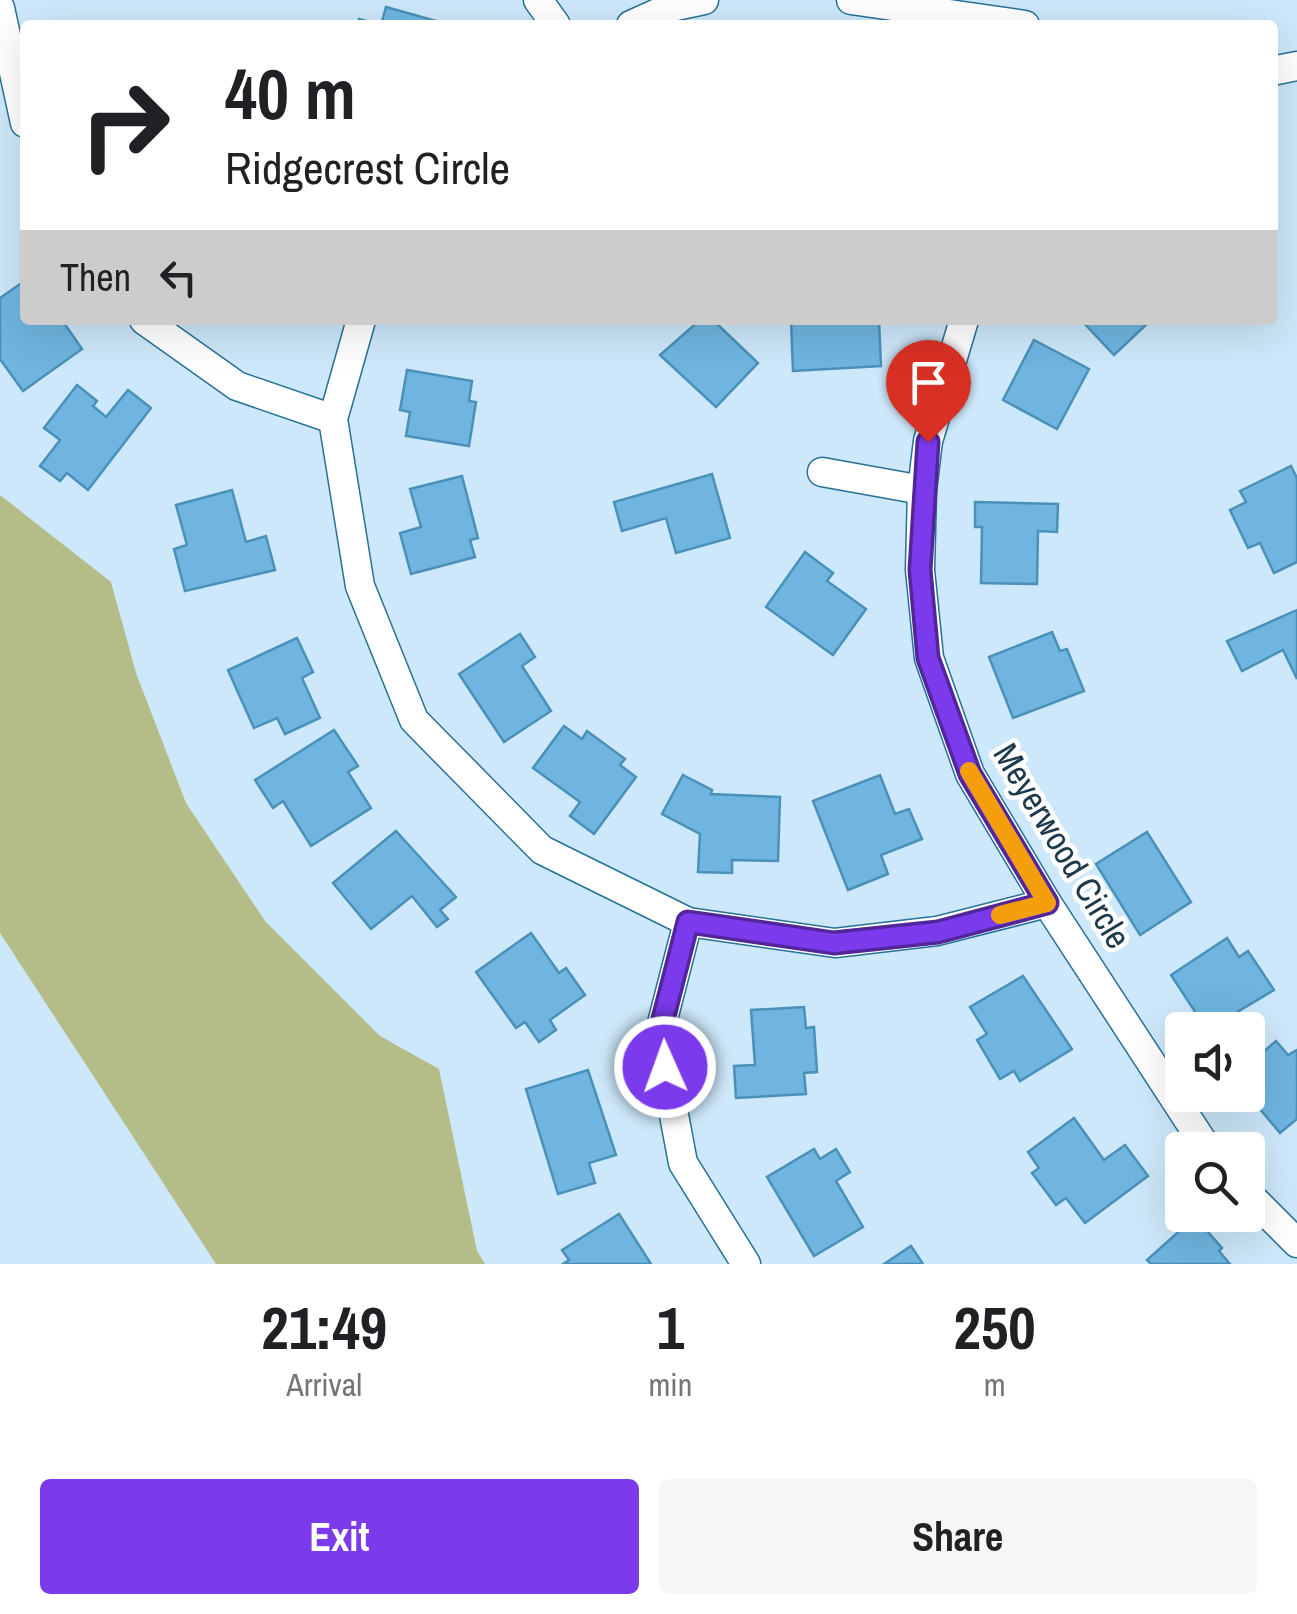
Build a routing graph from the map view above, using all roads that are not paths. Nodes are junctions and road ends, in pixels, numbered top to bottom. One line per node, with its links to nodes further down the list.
1 (704, 0): 4 (street)
2 (851, 0): 5 (street)
3 (0, 8): 6 (street)
4 (642, 20)
5 (989, 20)
6 (20, 100)
7 (151, 325): 10 (street)
8 (360, 325): 10 (street)
9 (963, 325): 12 (street, Meyerwood Circle)
10 (333, 420): 14 (street)
11 (822, 472): 12 (street)
12 (922, 490): 13 (street, Meyerwood Circle)
13 (1047, 903): 14 (street); 15 (street, Meyerwood Circle)
14 (688, 922): 18 (street)
15 (1196, 1132)
16 (1265, 1211): 17 (street)
17 (1297, 1243)
18 (746, 1264)

